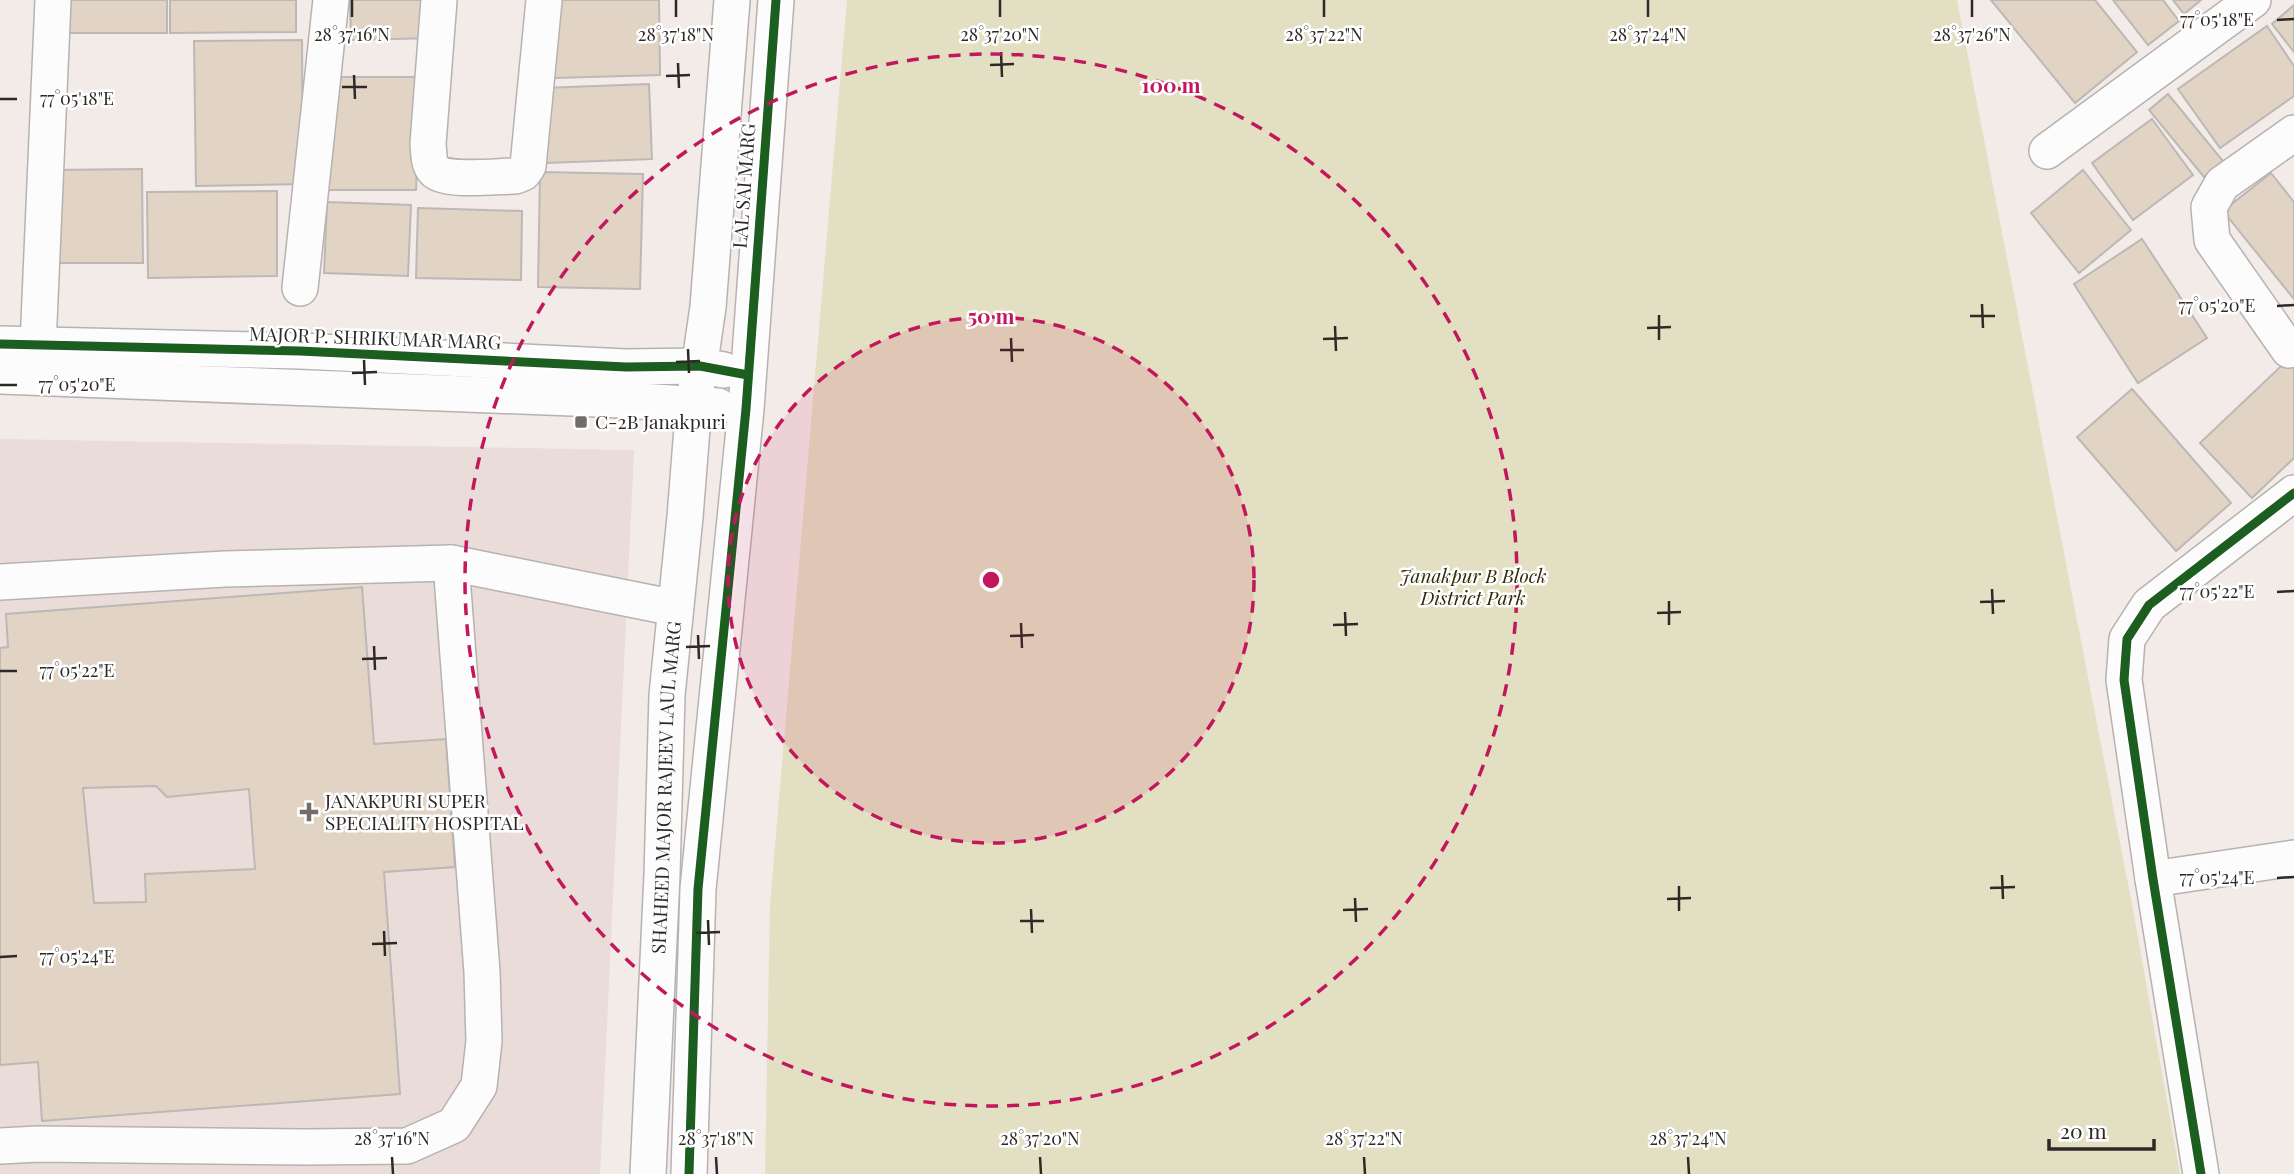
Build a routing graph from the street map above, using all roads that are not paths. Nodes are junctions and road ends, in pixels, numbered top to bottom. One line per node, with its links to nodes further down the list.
1 (54, 0): 12 (street)
2 (331, 0): 10 (street)
3 (439, 0): 4 (street)
4 (544, 0)
5 (732, 0): 14 (street, LAL SAI MARG)
6 (776, 0): 16 (street, LAL SAI MARG)
7 (2253, 0): 9 (street)
8 (2294, 133): 13 (street)
9 (2047, 151)
10 (300, 288)
11 (0, 344): 12 (street, MAJOR P. SHRIKUMAR MARG)
12 (38, 345): 14 (street, MAJOR P. SHRIKUMAR MARG)
13 (2289, 350)
14 (700, 366): 16 (street, MAJOR P. SHRIKUMAR MARG); 17 (street, LAL SAI MARG)
15 (0, 376): 17 (street)
16 (747, 392): 17 (street); 27 (street, SHAHEED MAJOR RAJEEV LAUL MARG)
17 (694, 403): 21 (street, SHAHEED MAJOR RAJEEV LAUL MARG)
18 (2294, 494): 23 (street)
19 (451, 563): 20 (street); 21 (street); 25 (street)
20 (0, 582)
21 (676, 608): 26 (street, SHAHEED MAJOR RAJEEV LAUL MARG)
22 (2294, 858): 23 (street)
23 (2153, 879): 28 (street)
24 (0, 1146): 25 (street)
25 (38, 1159)
26 (648, 1174)
27 (689, 1174)
28 (2201, 1174)

